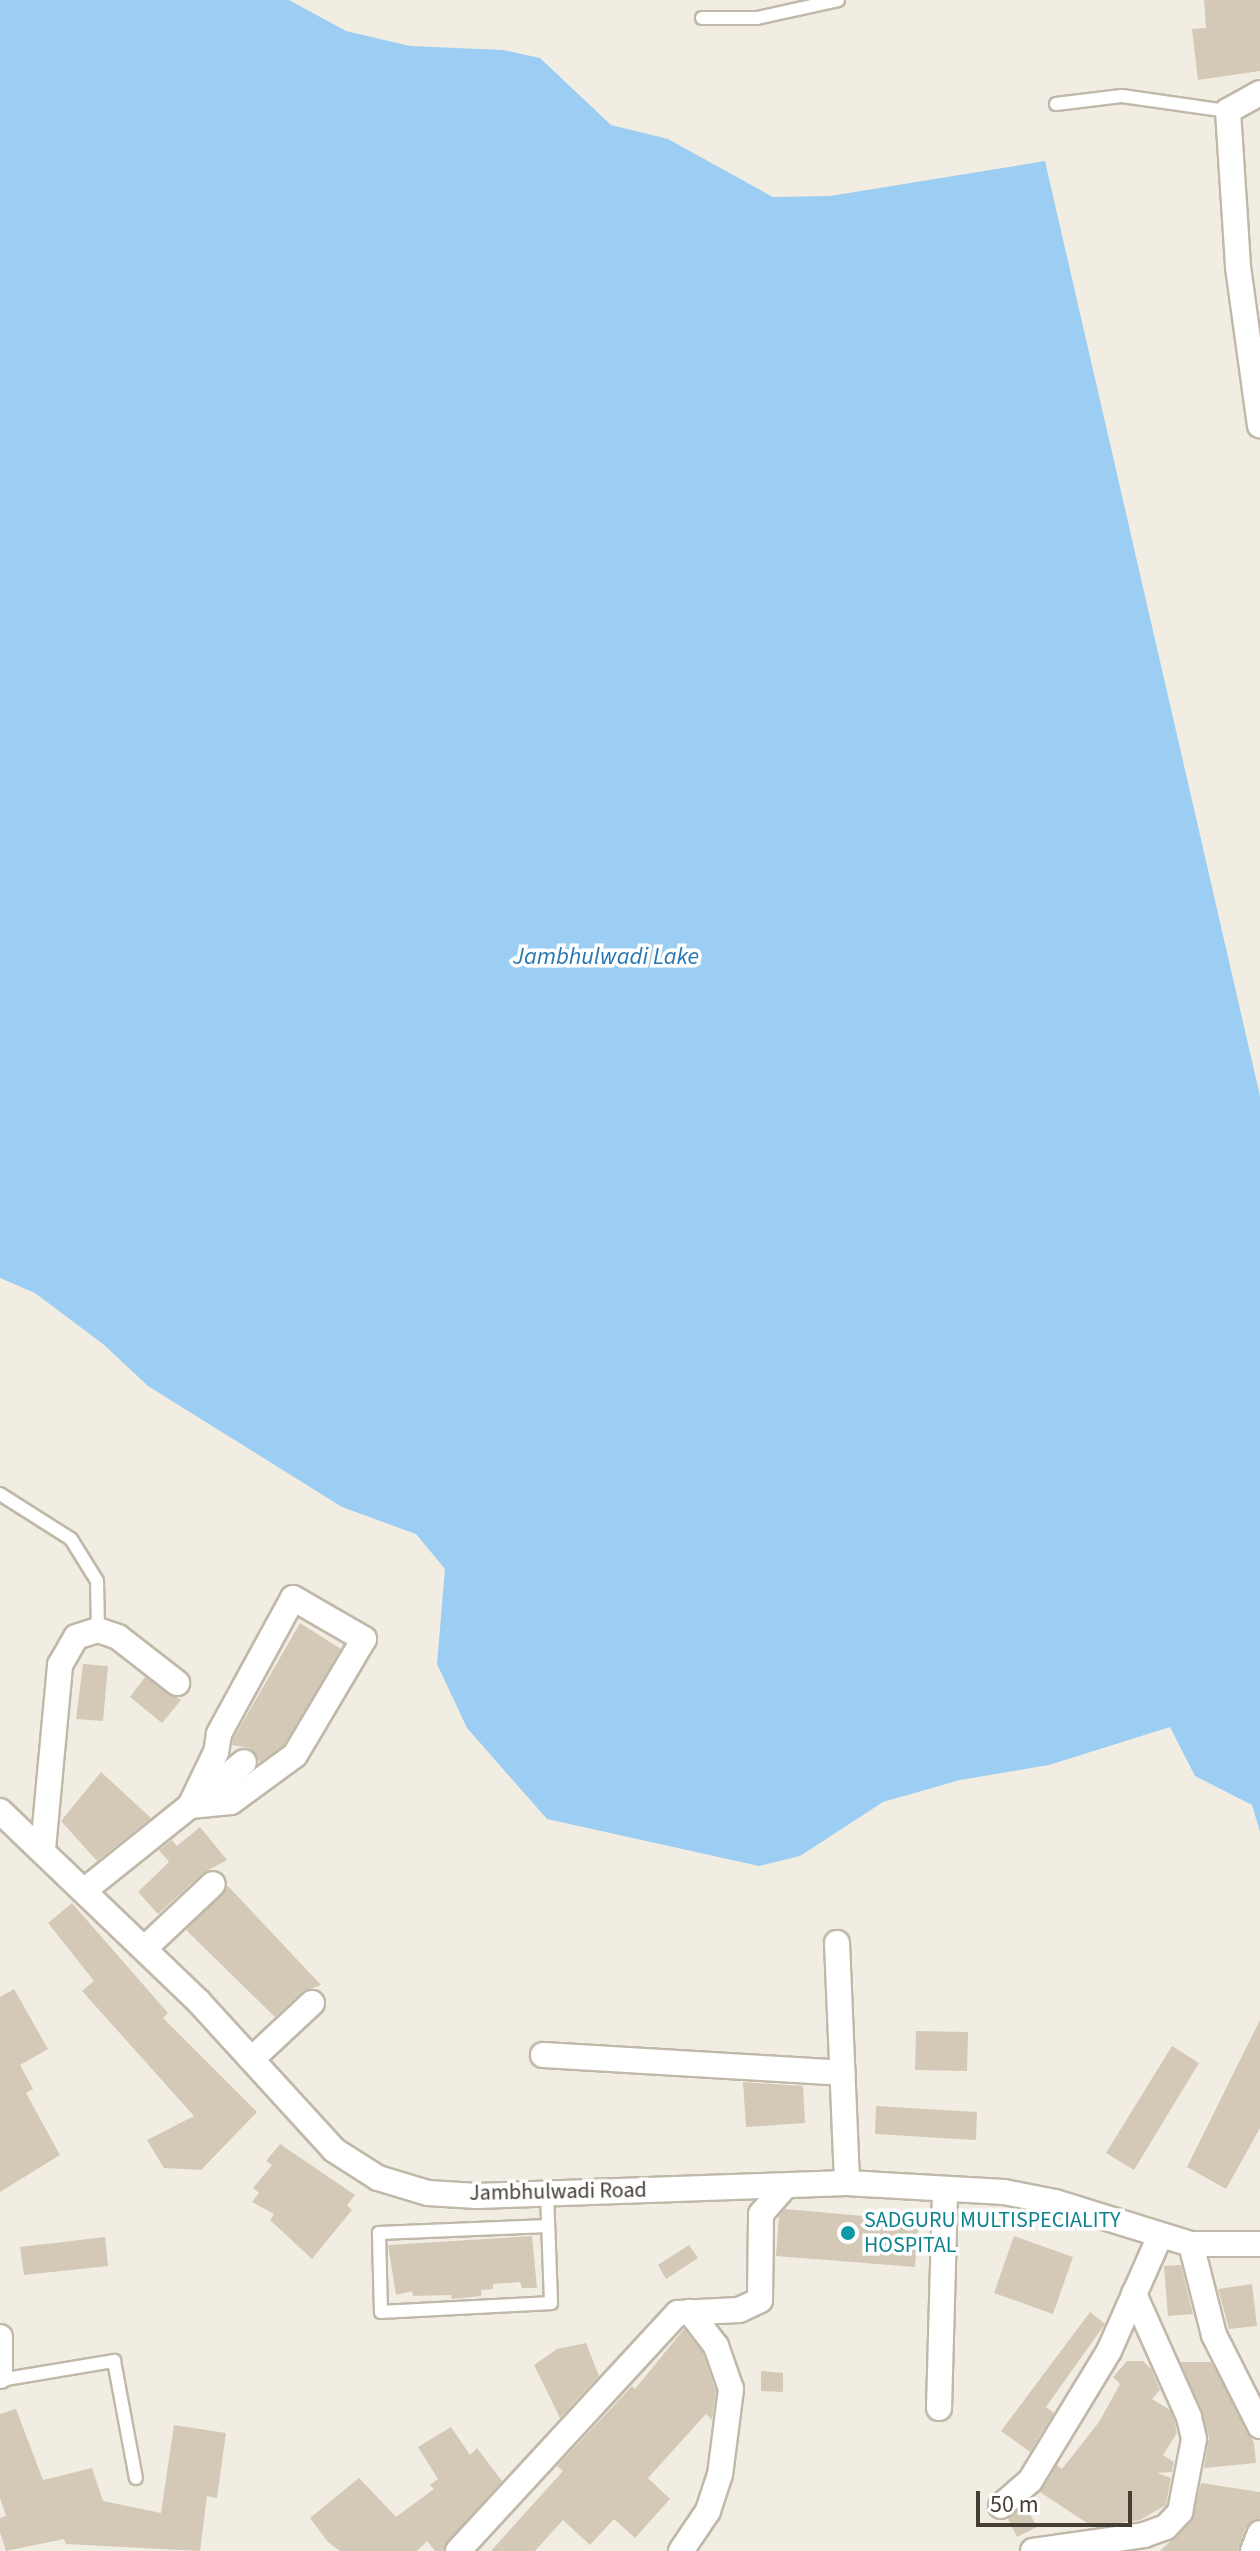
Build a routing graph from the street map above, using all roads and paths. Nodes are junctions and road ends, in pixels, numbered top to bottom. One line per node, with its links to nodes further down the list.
1 (838, 0): 2 (lane)
2 (702, 18)
3 (1260, 93): 5 (street)
4 (1056, 104): 5 (lane)
5 (1228, 111): 6 (street)
6 (1251, 308): 7 (street)
7 (1260, 425)
8 (0, 1494): 9 (lane)
9 (98, 1630): 10 (street); 14 (street)
10 (177, 1683)
11 (244, 1762): 12 (street)
12 (190, 1806): 12 (street); 16 (street)
13 (0, 1811): 14 (street, Jambhulwadi Road)
14 (43, 1849): 16 (street, Jambhulwadi Road)
15 (213, 1884): 18 (street)
16 (85, 1890): 18 (street, Jambhulwadi Road)
17 (837, 1943): 22 (street)
18 (145, 1948): 21 (street, Jambhulwadi Road)
19 (312, 2003): 21 (street)
20 (543, 2055): 22 (street)
21 (252, 2059): 26 (street, Jambhulwadi Road)
22 (842, 2073): 23 (street)
23 (847, 2183): 24 (street, Jambhulwadi Road); 25 (street, Jambhulwadi Road)
24 (785, 2186): 26 (street, Jambhulwadi Road); 32 (street)
25 (945, 2189): 28 (street, Jambhulwadi Road); 35 (street)
26 (547, 2193): 27 (lane)
27 (548, 2226): 27 (lane)
28 (1160, 2236): 29 (street, Jambhulwadi Road); 31 (street)
29 (1191, 2244): 30 (street, Jambhulwadi Road); 36 (street)
30 (1260, 2244)
31 (1134, 2294): 38 (street); 42 (street)
32 (690, 2312): 40 (street); 41 (street)
33 (0, 2337): 34 (street)
34 (0, 2378): 37 (lane)
35 (939, 2408)
36 (1260, 2426)
37 (136, 2478)
38 (1001, 2506)
39 (1260, 2533): 43 (street)
40 (458, 2551)
41 (681, 2551)
42 (1033, 2551)
43 (1253, 2551)

